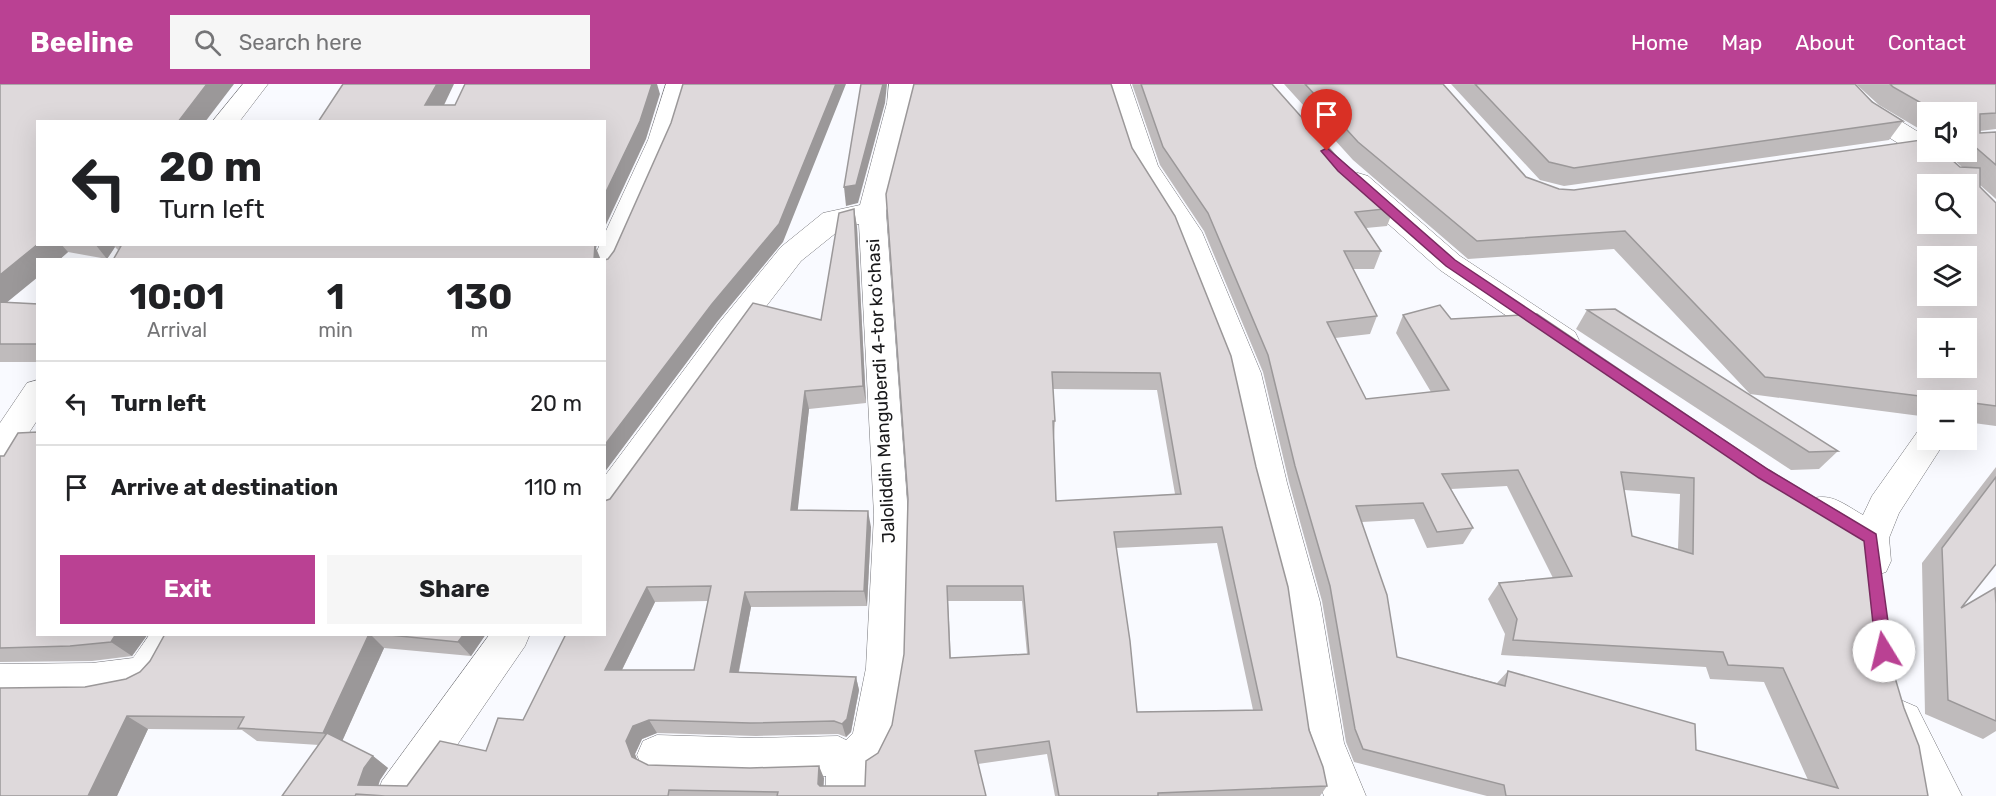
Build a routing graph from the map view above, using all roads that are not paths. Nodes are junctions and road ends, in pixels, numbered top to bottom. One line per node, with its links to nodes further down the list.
1 (256, 84): 6 (street)
2 (678, 84): 14 (street)
3 (901, 84): 13 (street, Jaloliddin Manguberdi 4-tor koʻchasi)
4 (1118, 84): 30 (street)
5 (1839, 84): 7 (street)
6 (227, 120)
7 (1917, 141)
8 (1917, 146): 9 (street)
9 (1886, 150)
10 (1334, 160): 15 (street)
11 (1940, 162): 12 (street)
12 (1952, 174)
13 (872, 212): 20 (street); 28 (street, Jaloliddin Manguberdi 4-tor koʻchasi)
14 (606, 264)
15 (1590, 358)
16 (36, 395): 17 (street)
17 (0, 450)
18 (1923, 450): 21 (street)
19 (1803, 498): 21 (street)
20 (606, 501)
21 (1871, 538): 22 (street)
22 (1876, 592)
23 (172, 636): 25 (street)
24 (511, 636): 29 (street)
25 (0, 682)
26 (1894, 691): 31 (street)
27 (657, 755): 28 (street)
28 (846, 779)
29 (397, 796)
30 (1345, 796)
31 (1941, 796)

